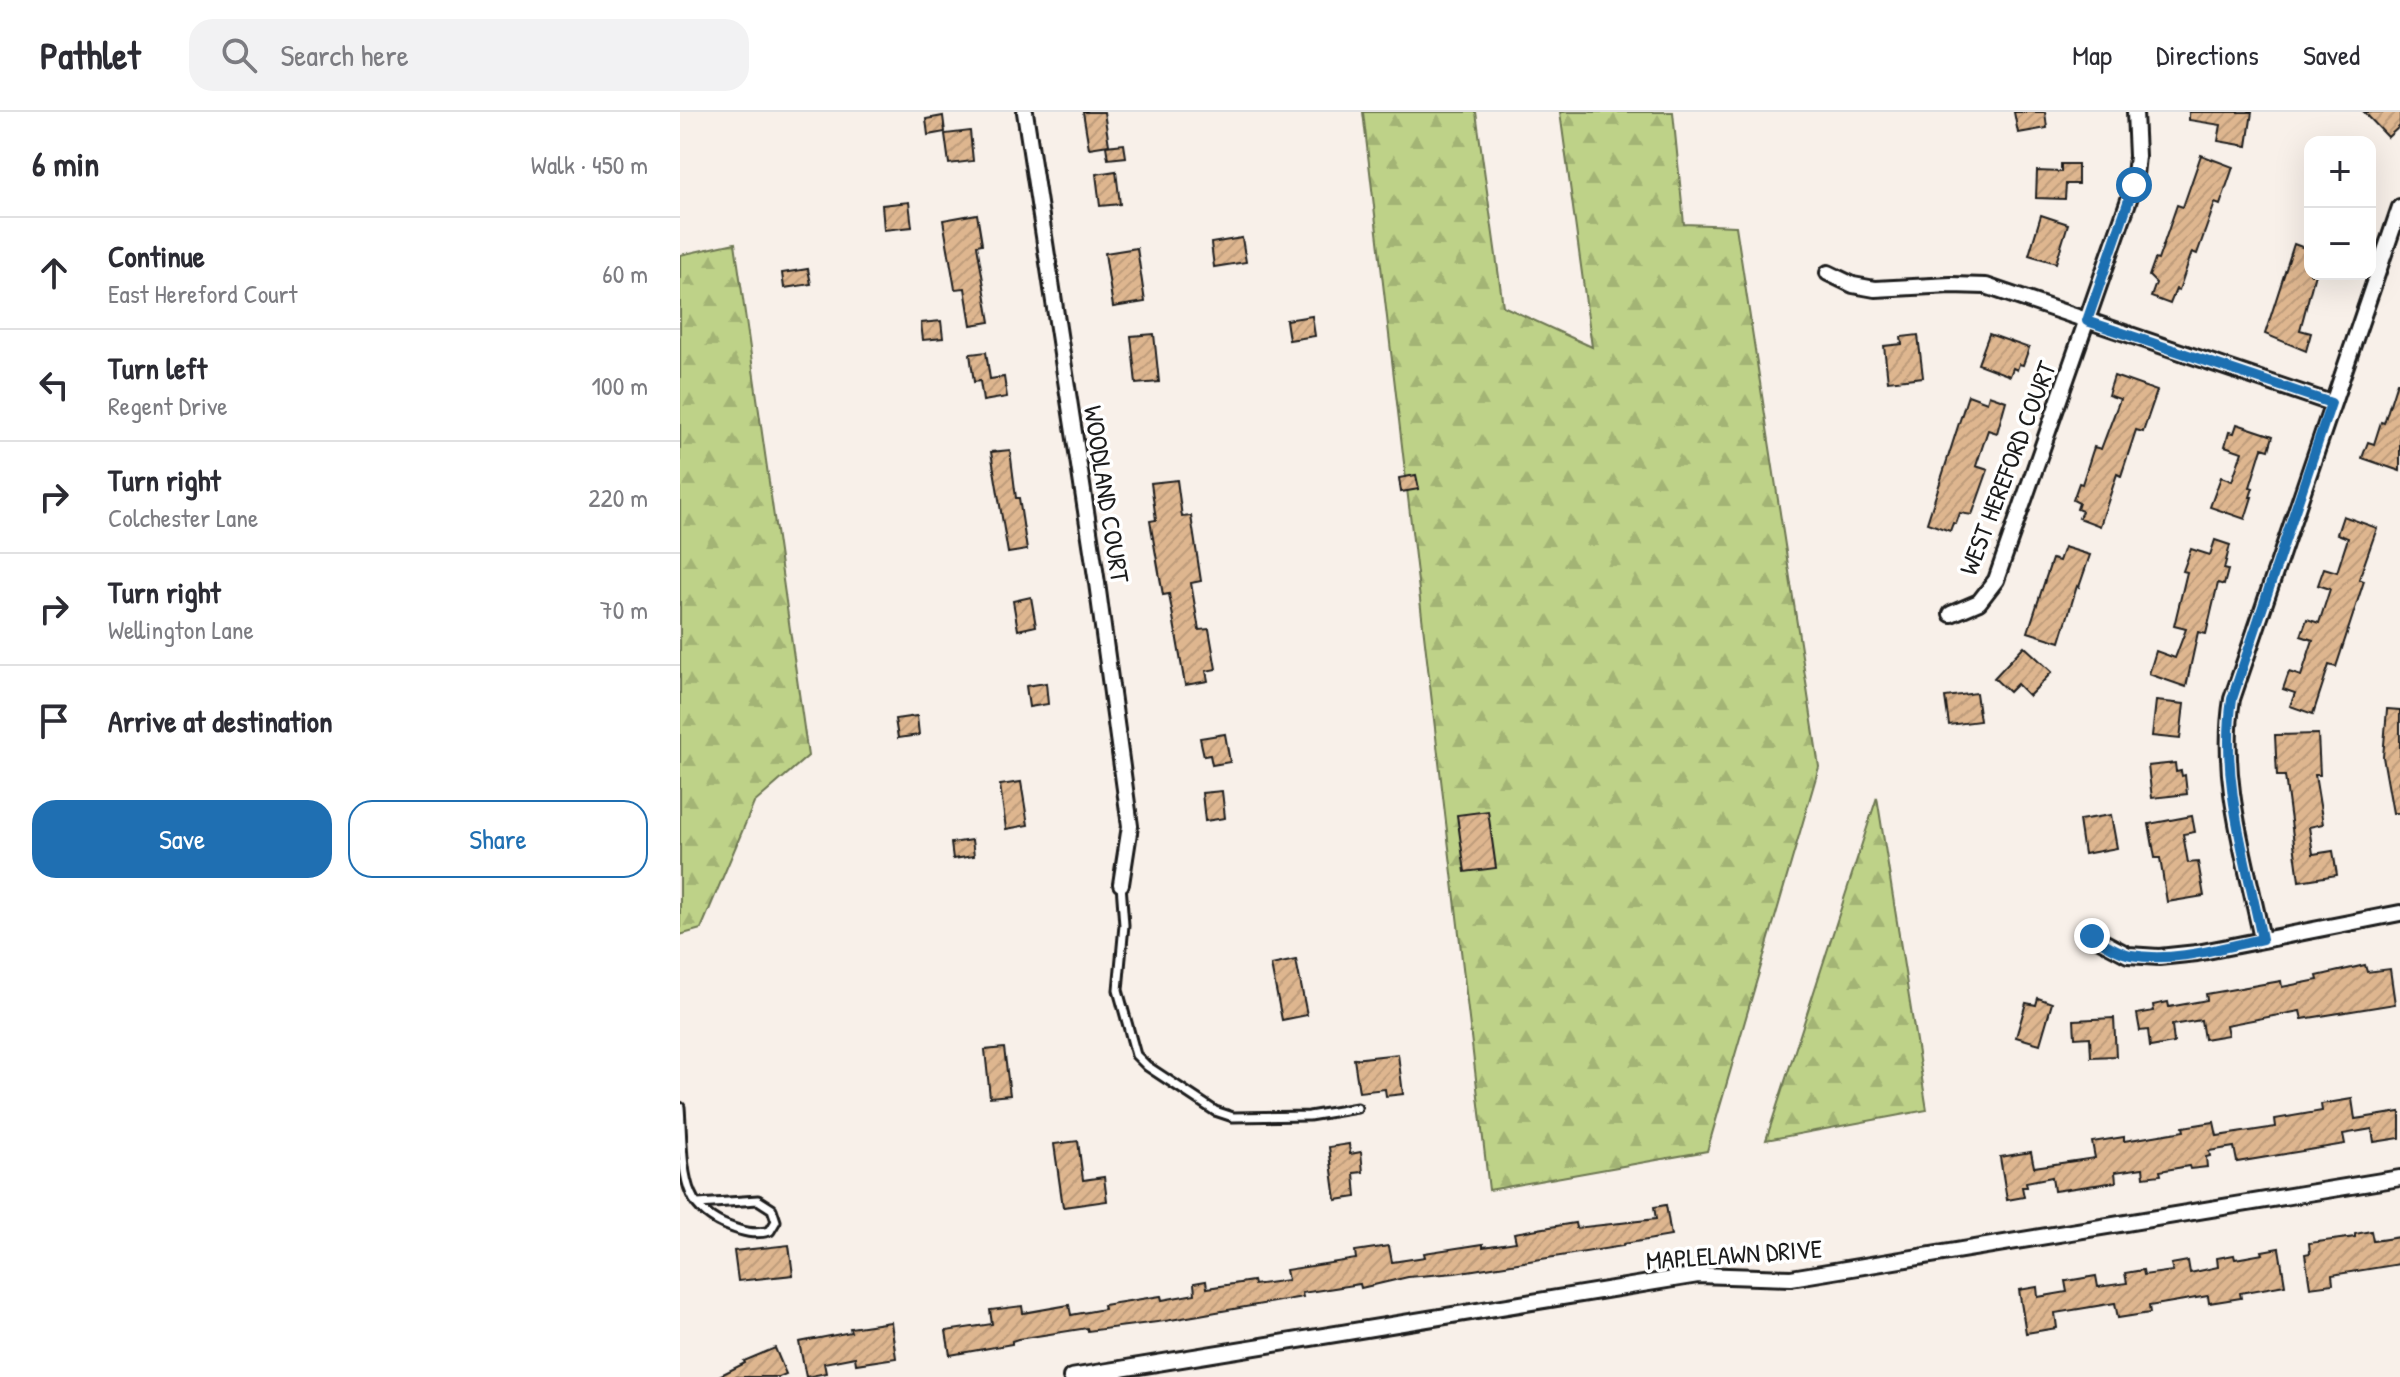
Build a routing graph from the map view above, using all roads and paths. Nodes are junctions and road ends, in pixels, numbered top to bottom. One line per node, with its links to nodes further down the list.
1 (1025, 112): 8 (street, WOODLAND COURT)
2 (2135, 112): 5 (street, WEST HEREFORD COURT)
3 (2400, 207): 6 (street)
4 (1828, 273): 5 (street)
5 (2087, 321): 6 (street); 7 (street, WEST HEREFORD COURT)
6 (2331, 403): 11 (street)
7 (1951, 614)
8 (1121, 884): 13 (lane)
9 (2400, 913): 11 (street)
10 (2092, 936): 11 (street)
11 (2262, 939)
12 (680, 1107): 14 (lane)
13 (1357, 1108)
14 (685, 1161): 15 (lane); 17 (lane)
15 (680, 1169)
16 (2400, 1178): 18 (street, MAPLELAWN DRIVE)
17 (698, 1204): 17 (lane)
18 (1071, 1377)

